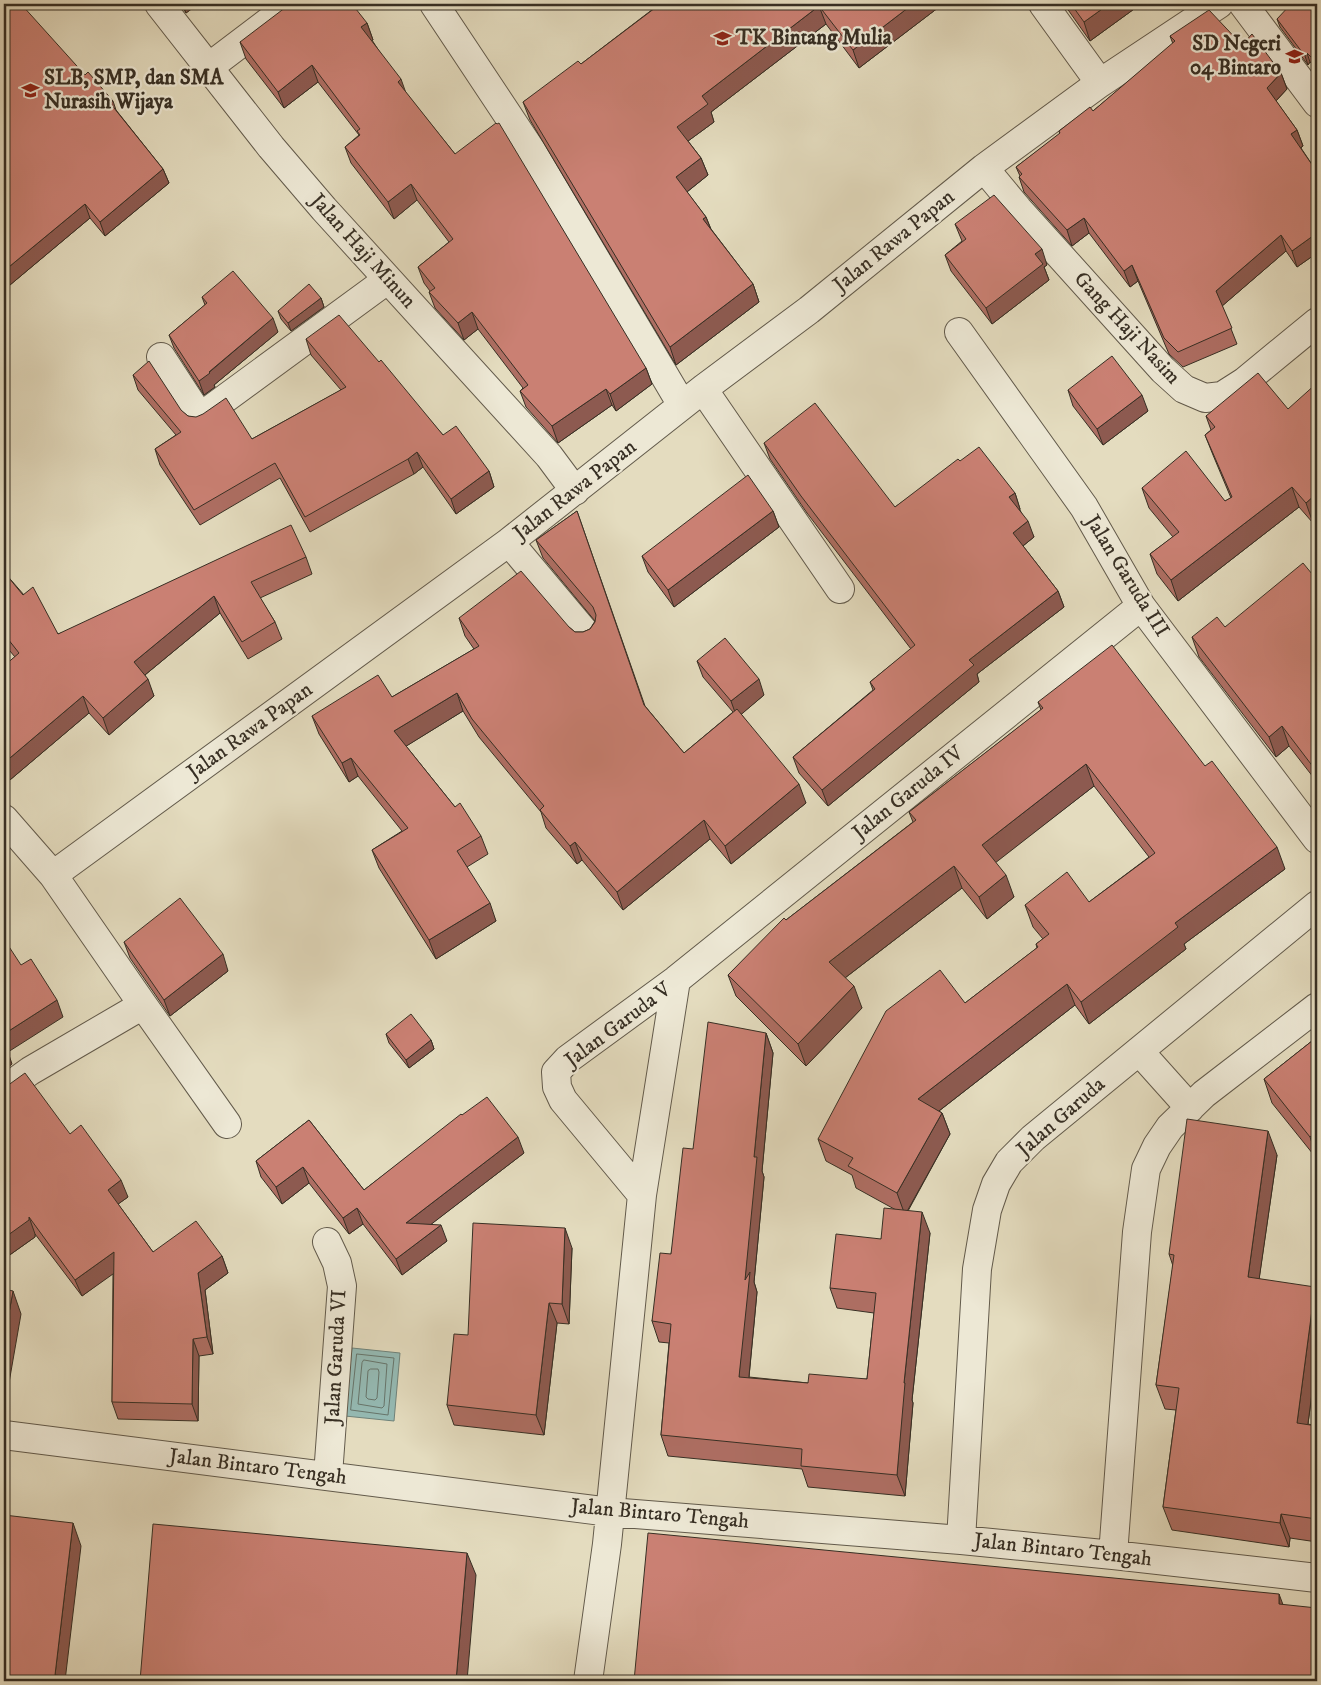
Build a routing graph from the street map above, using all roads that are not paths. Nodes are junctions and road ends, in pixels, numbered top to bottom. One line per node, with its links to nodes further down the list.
1 (160, 4): 7 (street, Jalan Haji Minun)
2 (292, 4): 7 (street)
3 (434, 4): 16 (street)
4 (1042, 4): 8 (street)
5 (1218, 4): 8 (street, Jalan Rawa Papan)
6 (1243, 4): 9 (street)
7 (209, 67): 11 (street, Jalan Haji Minun)
8 (1100, 83): 10 (street, Jalan Rawa Papan)
9 (1317, 103)
10 (984, 168): 12 (street, Gang Haji Nasim); 15 (street, Jalan Rawa Papan)
11 (388, 280): 14 (street); 17 (street, Jalan Haji Minun)
12 (1317, 322)
13 (959, 332): 20 (street, Jalan Garuda III)
14 (160, 357)
15 (703, 389): 16 (street, Jalan Rawa Papan); 19 (street)
16 (682, 405): 17 (street, Jalan Rawa Papan)
17 (575, 492): 18 (street, Jalan Rawa Papan)
18 (509, 542): 21 (street); 24 (street, Jalan Rawa Papan)
19 (840, 589)
20 (1141, 606): 23 (street, Jalan Garuda III); 26 (street, Jalan Garuda IV)
21 (587, 635)
22 (4, 819): 24 (street)
23 (1317, 839)
24 (53, 875): 27 (street)
25 (1317, 906): 29 (street, Jalan Garuda)
26 (676, 980): 33 (street, Jalan Garuda V); 33 (street, Jalan Garuda V)
27 (143, 1005): 30 (street); 32 (street)
28 (1317, 1007): 31 (street)
29 (1139, 1051): 31 (street); 38 (street, Jalan Garuda)
30 (4, 1090)
31 (1190, 1108): 39 (street)
32 (227, 1124)
33 (642, 1195): 37 (street, Jalan Garuda V)
34 (327, 1242): 36 (street, Jalan Garuda VI)
35 (4, 1435): 36 (street, Jalan Bintaro Tengah)
36 (328, 1475): 37 (street, Jalan Bintaro Tengah)
37 (610, 1512): 38 (street, Jalan Bintaro Tengah); 41 (street, Jalan Garuda V)
38 (962, 1540): 39 (street, Jalan Bintaro Tengah)
39 (1113, 1554): 40 (street, Jalan Bintaro Tengah)
40 (1317, 1578)
41 (588, 1681)

